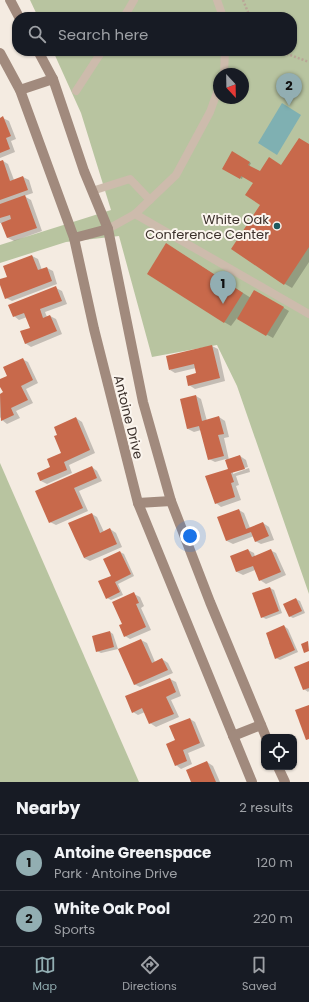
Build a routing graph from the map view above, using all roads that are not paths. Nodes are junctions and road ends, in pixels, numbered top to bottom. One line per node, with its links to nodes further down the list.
1 (10, 0): 4 (main road)
2 (134, 0): 5 (lane)
3 (217, 0): 6 (lane)
4 (16, 12)
5 (127, 12)
6 (221, 12)
7 (0, 53): 13 (main road, Antoine Drive)
8 (41, 56): 12 (main road, Antoine Drive)
9 (99, 56): 14 (lane)
10 (225, 56): 11 (lane)
11 (224, 68)
12 (53, 80): 13 (main road); 16 (main road, Antoine Drive)
13 (20, 90): 20 (main road, Antoine Drive)
14 (76, 91)
15 (213, 104): 17 (lane)
16 (92, 191): 17 (lane); 19 (main road, Antoine Drive)
17 (150, 200): 18 (lane)
18 (135, 214): 19 (lane); 21 (lane)
19 (108, 229): 20 (main road); 22 (main road, Antoine Drive)
20 (74, 238): 23 (main road, Antoine Drive)
21 (309, 314)
22 (171, 501): 23 (main road); 24 (main road, Antoine Drive)
23 (138, 503): 26 (main road, Antoine Drive)
24 (261, 725): 25 (main road, Antoine Drive); 26 (main road)
25 (265, 734)
26 (233, 736): 28 (main road, Antoine Drive)
27 (279, 770): 29 (main road)
28 (252, 782)
29 (285, 782)

